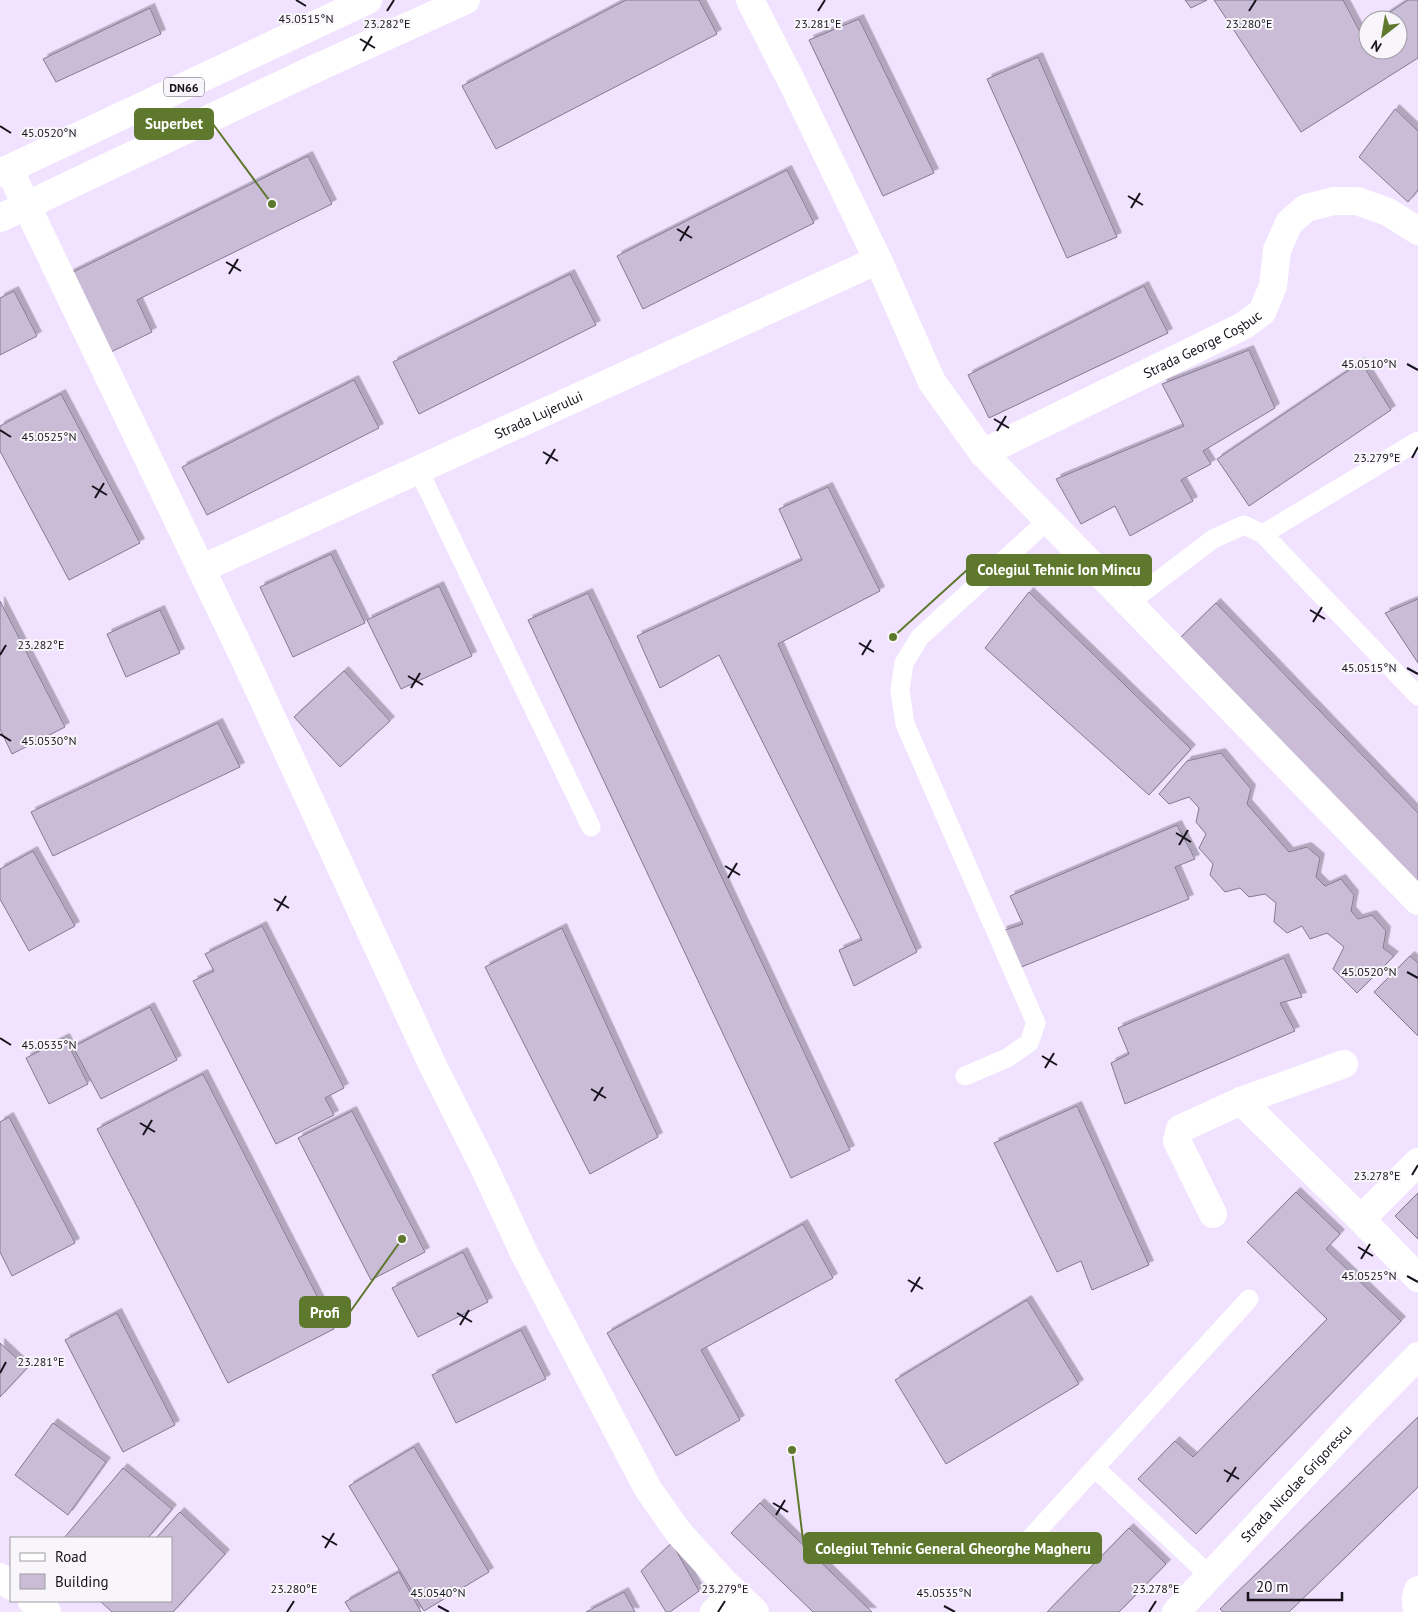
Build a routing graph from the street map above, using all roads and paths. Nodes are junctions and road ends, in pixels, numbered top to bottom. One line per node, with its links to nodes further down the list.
1 (368, 0): 4 (street, DN66)
2 (466, 0): 5 (street)
3 (750, 0): 8 (street)
4 (4, 171): 5 (street)
5 (27, 206): 6 (street); 14 (street)
6 (0, 218)
7 (1418, 231): 10 (street, Strada George Coșbuc)
8 (878, 260): 10 (street); 11 (street, Strada Lujerului)
9 (1418, 441): 13 (lane)
10 (983, 453): 12 (street)
11 (419, 471): 14 (street, Strada Lujerului); 17 (lane)
12 (1048, 520): 15 (street); 20 (lane)
13 (1263, 534): 15 (lane); 16 (lane)
14 (201, 569): 34 (street)
15 (1129, 603): 18 (street)
16 (1418, 696)
17 (591, 827)
18 (1418, 901)
19 (1344, 1064): 21 (street)
20 (965, 1076)
21 (1241, 1102): 23 (street); 24 (street)
22 (1418, 1162): 24 (street)
23 (1214, 1214)
24 (1361, 1219): 25 (street)
25 (1418, 1278)
26 (1249, 1299): 28 (lane)
27 (1418, 1356): 30 (street, Strada Nicolae Grigorescu)
28 (1095, 1468): 29 (lane); 30 (lane)
29 (1016, 1554)
30 (1210, 1576): 40 (street, Strada Nicolae Grigorescu)
31 (0, 1577): 32 (street)
32 (10, 1585)
33 (1418, 1590): 36 (street)
34 (734, 1592): 38 (street); 39 (street)
35 (33, 1602): 37 (street)
36 (1418, 1609)
37 (46, 1612)
38 (714, 1612)
39 (755, 1612)
40 (1177, 1612)

